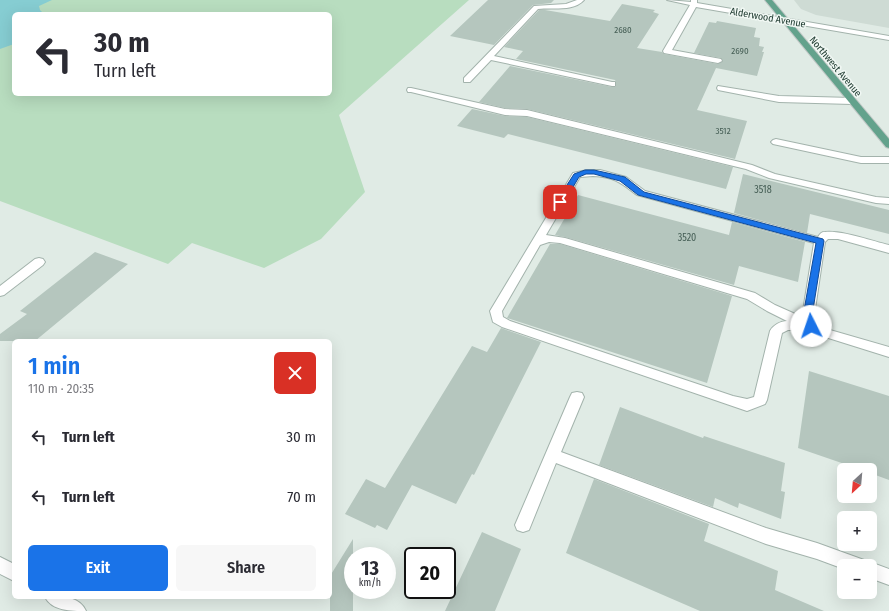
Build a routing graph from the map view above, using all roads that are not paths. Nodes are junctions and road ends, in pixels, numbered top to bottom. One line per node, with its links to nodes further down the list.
1 (581, 0): 7 (street)
2 (670, 0): 4 (street, Alderwood Avenue)
3 (768, 0): 5 (main road, Northwest Avenue)
4 (694, 1): 5 (street, Alderwood Avenue); 8 (street)
5 (784, 19): 6 (street, Alderwood Avenue); 13 (main road, Northwest Avenue)
6 (889, 38)
7 (489, 57): 9 (street); 10 (street)
8 (718, 61)
9 (467, 80)
10 (612, 84)
11 (720, 88): 13 (street)
12 (411, 90): 17 (street)
13 (852, 101): 15 (main road, Northwest Avenue)
14 (776, 142): 16 (street)
15 (889, 145)
16 (889, 160)
17 (889, 201)
18 (820, 241): 19 (street); 20 (street); 23 (street)
19 (536, 243): 23 (street); 23 (street)
20 (889, 249)
21 (39, 262): 22 (street)
22 (0, 292)
23 (811, 326): 24 (street)
24 (889, 352)
25 (576, 397): 26 (street)
26 (552, 455): 27 (street); 28 (street)
27 (523, 525)
28 (839, 559)
29 (0, 565): 30 (street)
30 (12, 572)
31 (877, 573): 32 (street)
32 (889, 577)
33 (57, 599): 34 (street)
34 (77, 611)

